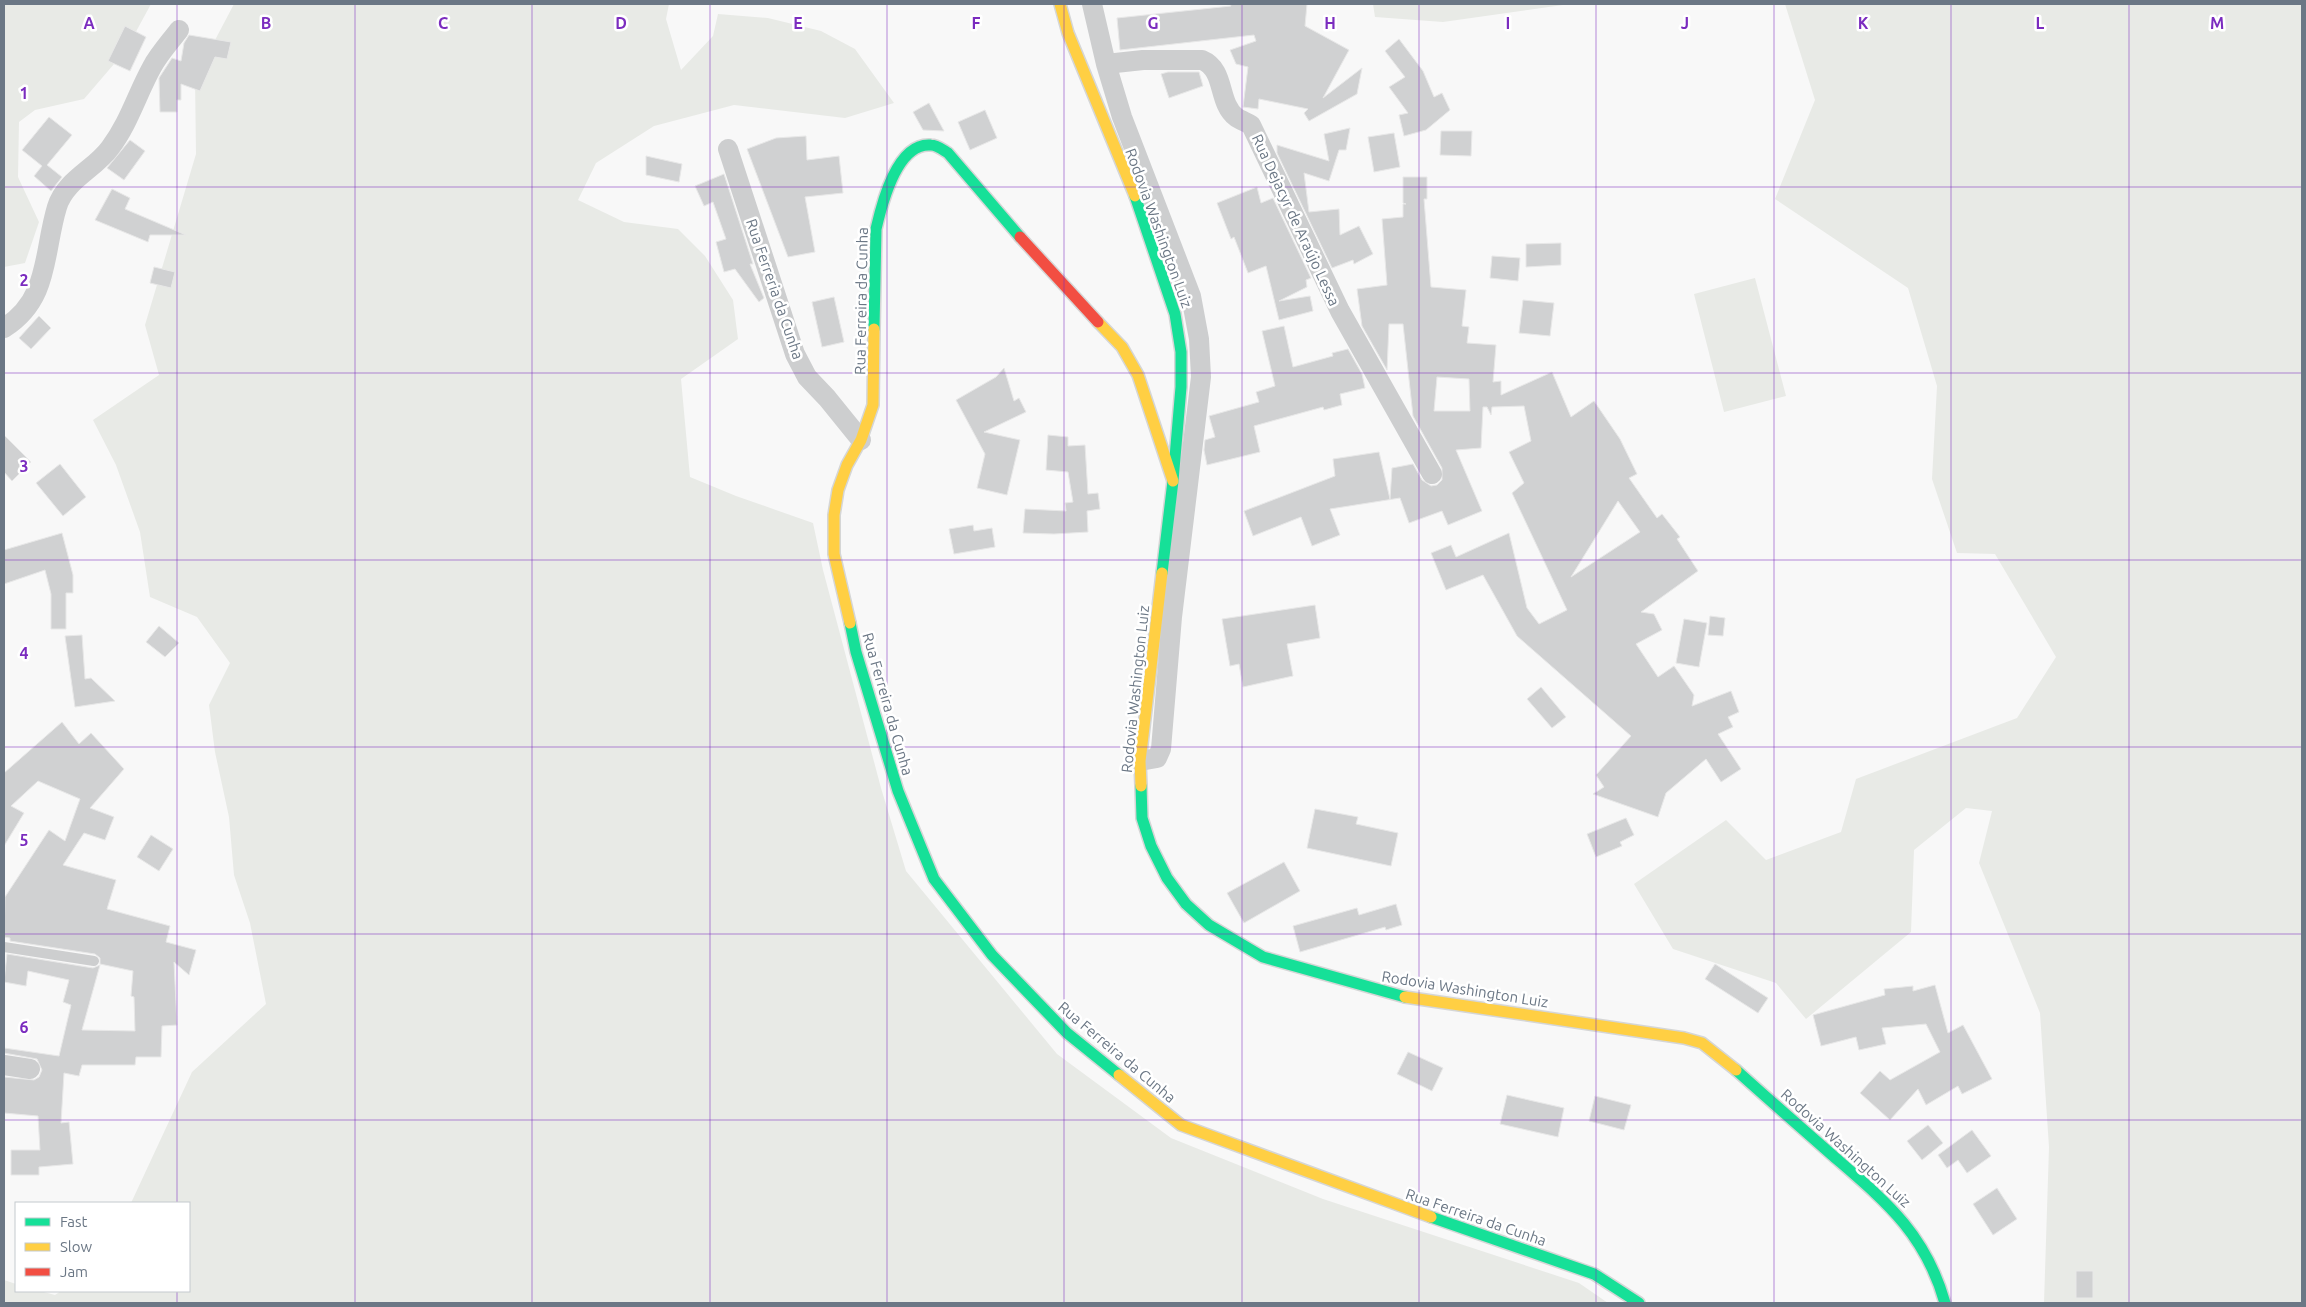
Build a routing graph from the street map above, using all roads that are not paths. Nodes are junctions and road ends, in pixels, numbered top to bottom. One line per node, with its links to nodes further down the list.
1 (1060, 4): 5 (main road, Rodovia Washington Luiz)
2 (1092, 4): 4 (street)
3 (179, 30): 7 (street)
4 (1106, 64): 5 (street); 9 (street, Rua Dejacyr de Araújo Lessa)
5 (1113, 121): 10 (main road, Rodovia Washington Luiz); 11 (street)
6 (728, 149): 8 (street, Rua Ferreria da Cunha)
7 (4, 328)
8 (861, 440): 10 (main road, Rua Ferreira da Cunha); 17 (main road, Rua Ferreira da Cunha)
9 (1432, 474)
10 (1173, 481): 11 (main road, Rodovia Washington Luiz)
11 (1165, 616): 12 (street)
12 (1140, 761): 18 (main road, Rodovia Washington Luiz)
13 (4, 948): 14 (lane)
14 (94, 961)
15 (4, 1065): 16 (street)
16 (30, 1069)
17 (1639, 1303)
18 (1945, 1303)

